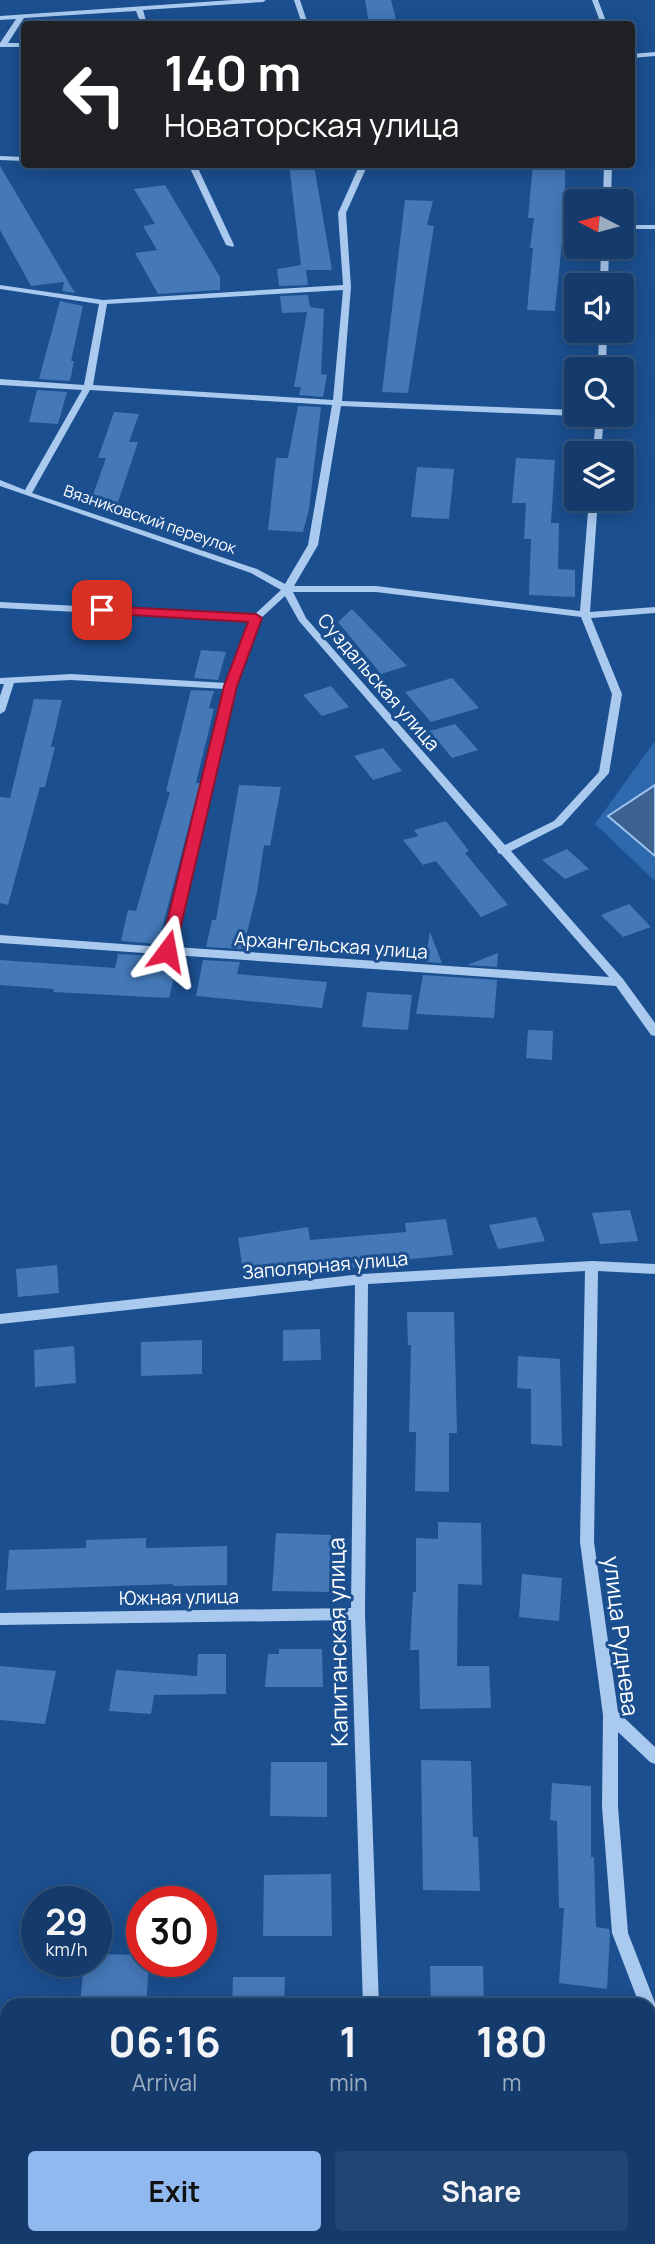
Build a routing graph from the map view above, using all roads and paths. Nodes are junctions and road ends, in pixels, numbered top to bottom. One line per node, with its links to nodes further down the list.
1 (263, 0): 4 (street)
2 (296, 0): 8 (street)
3 (595, 0): 9 (street)
4 (139, 9): 5 (street); 7 (street)
5 (21, 17): 6 (street); 10 (street)
6 (0, 18)
7 (143, 21)
8 (304, 21)
9 (603, 21)
10 (1, 45): 11 (street)
11 (21, 46)
12 (655, 54): 13 (street)
13 (635, 56)
14 (0, 158): 15 (street)
15 (21, 159)
16 (194, 168): 22 (street)
17 (362, 168): 24 (street)
18 (608, 168): 19 (street)
19 (607, 189)
20 (634, 226): 21 (street)
21 (655, 227)
22 (230, 245)
23 (0, 287): 25 (street)
24 (347, 287): 25 (street); 28 (street)
25 (103, 302): 27 (street)
26 (0, 382): 27 (street)
27 (88, 387): 28 (street); 31 (street)
28 (337, 403): 29 (street); 33 (street)
29 (564, 412)
30 (0, 483): 31 (street, Вязниковский переулок)
31 (27, 494): 33 (street, Вязниковский переулок)
32 (593, 511): 36 (street)
33 (287, 589): 36 (street); 37 (street); 41 (street, Суздальская улица)
34 (0, 605): 37 (street)
35 (655, 610): 36 (street)
36 (585, 614): 41 (street)
37 (256, 618): 39 (street)
38 (5, 681): 39 (street); 40 (street)
39 (230, 686): 43 (street)
40 (0, 711)
41 (502, 852): 44 (street, Суздальская улица)
42 (0, 939): 43 (street, Архангельская улица)
43 (167, 951): 44 (street, Архангельская улица)
44 (619, 982): 45 (street, Суздальская улица)
45 (655, 1032)
46 (592, 1266): 47 (street, Заполярная улица); 48 (street, Заполярная улица); 52 (street, улица Руднева)
47 (655, 1269)
48 (362, 1279): 49 (street, Заполярная улица); 50 (street, Капитанская улица)
49 (0, 1318)
50 (358, 1614): 51 (street, Южная улица); 54 (street, Капитанская улица)
51 (0, 1619)
52 (611, 1714): 53 (street); 55 (street, улица Руднева)
53 (655, 1757)
54 (371, 1998)
55 (645, 1998)

